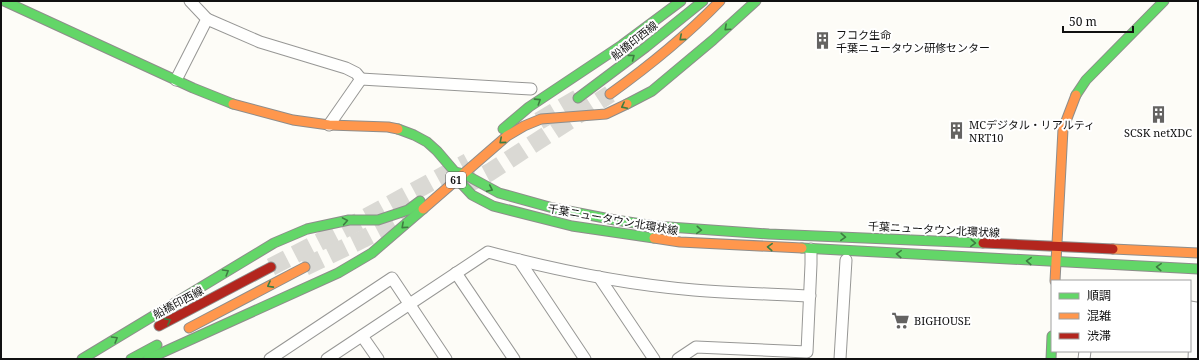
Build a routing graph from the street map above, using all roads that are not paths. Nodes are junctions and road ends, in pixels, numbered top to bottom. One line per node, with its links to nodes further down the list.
1 (4, 1): 10 (main road)
2 (190, 1): 8 (street)
3 (681, 1): 15 (main road, 61, one-way to 3)
4 (704, 1): 13 (main road, 船橋印西線, one-way to 4)
5 (720, 1): 12 (main road, one-way to 12)
6 (756, 1): 15 (main road, 61, one-way to 15)
7 (1164, 1): 17 (main road)
8 (207, 19): 9 (street); 10 (street)
9 (360, 79): 11 (street); 14 (street)
10 (176, 80): 14 (main road)
11 (531, 89)
12 (610, 94)
13 (578, 98)
14 (329, 125): 15 (main road)
15 (459, 175): 16 (main road, 千葉ニュータウン北環状線, one-way to 16); 18 (main road, 千葉ニュータウン北環状線, one-way to 15); 38 (main road, one-way to 15); 41 (main road, 61, one-way to 41)
16 (817, 236): 17 (main road, 千葉ニュータウン北環状線, one-way to 17); 18 (street)
17 (1056, 247): 19 (main road, 千葉ニュータウン北環状線); 22 (main road)
18 (814, 250): 22 (main road, 千葉ニュータウン北環状線, one-way to 18); 29 (street)
19 (1198, 253)
20 (519, 260): 26 (street); 27 (street); 47 (street)
21 (846, 260): 50 (street)
22 (1056, 262): 25 (main road, 千葉ニュータウン北環状線, one-way to 22); 28 (main road)
23 (271, 266): 32 (main road, 船橋印西線, one-way to 23)
24 (305, 267): 33 (main road, one-way to 33)
25 (1198, 269)
26 (456, 273): 30 (street); 46 (street)
27 (599, 277): 29 (street); 48 (street)
28 (1055, 280)
29 (810, 296): 49 (street)
30 (410, 304): 34 (street); 42 (street); 45 (street)
31 (1191, 307): 35 (street)
32 (152, 330)
33 (183, 331)
34 (362, 336): 43 (street); 44 (street)
35 (1192, 339): 51 (street)
36 (163, 342): 40 (main road)
37 (124, 344): 39 (main road)
38 (82, 359)
39 (97, 359)
40 (131, 359)
41 (148, 359)
42 (270, 359)
43 (327, 359)
44 (378, 359)
45 (446, 359)
46 (514, 359)
47 (585, 359)
48 (654, 359)
49 (678, 359)
50 (840, 359)
51 (1194, 359)

